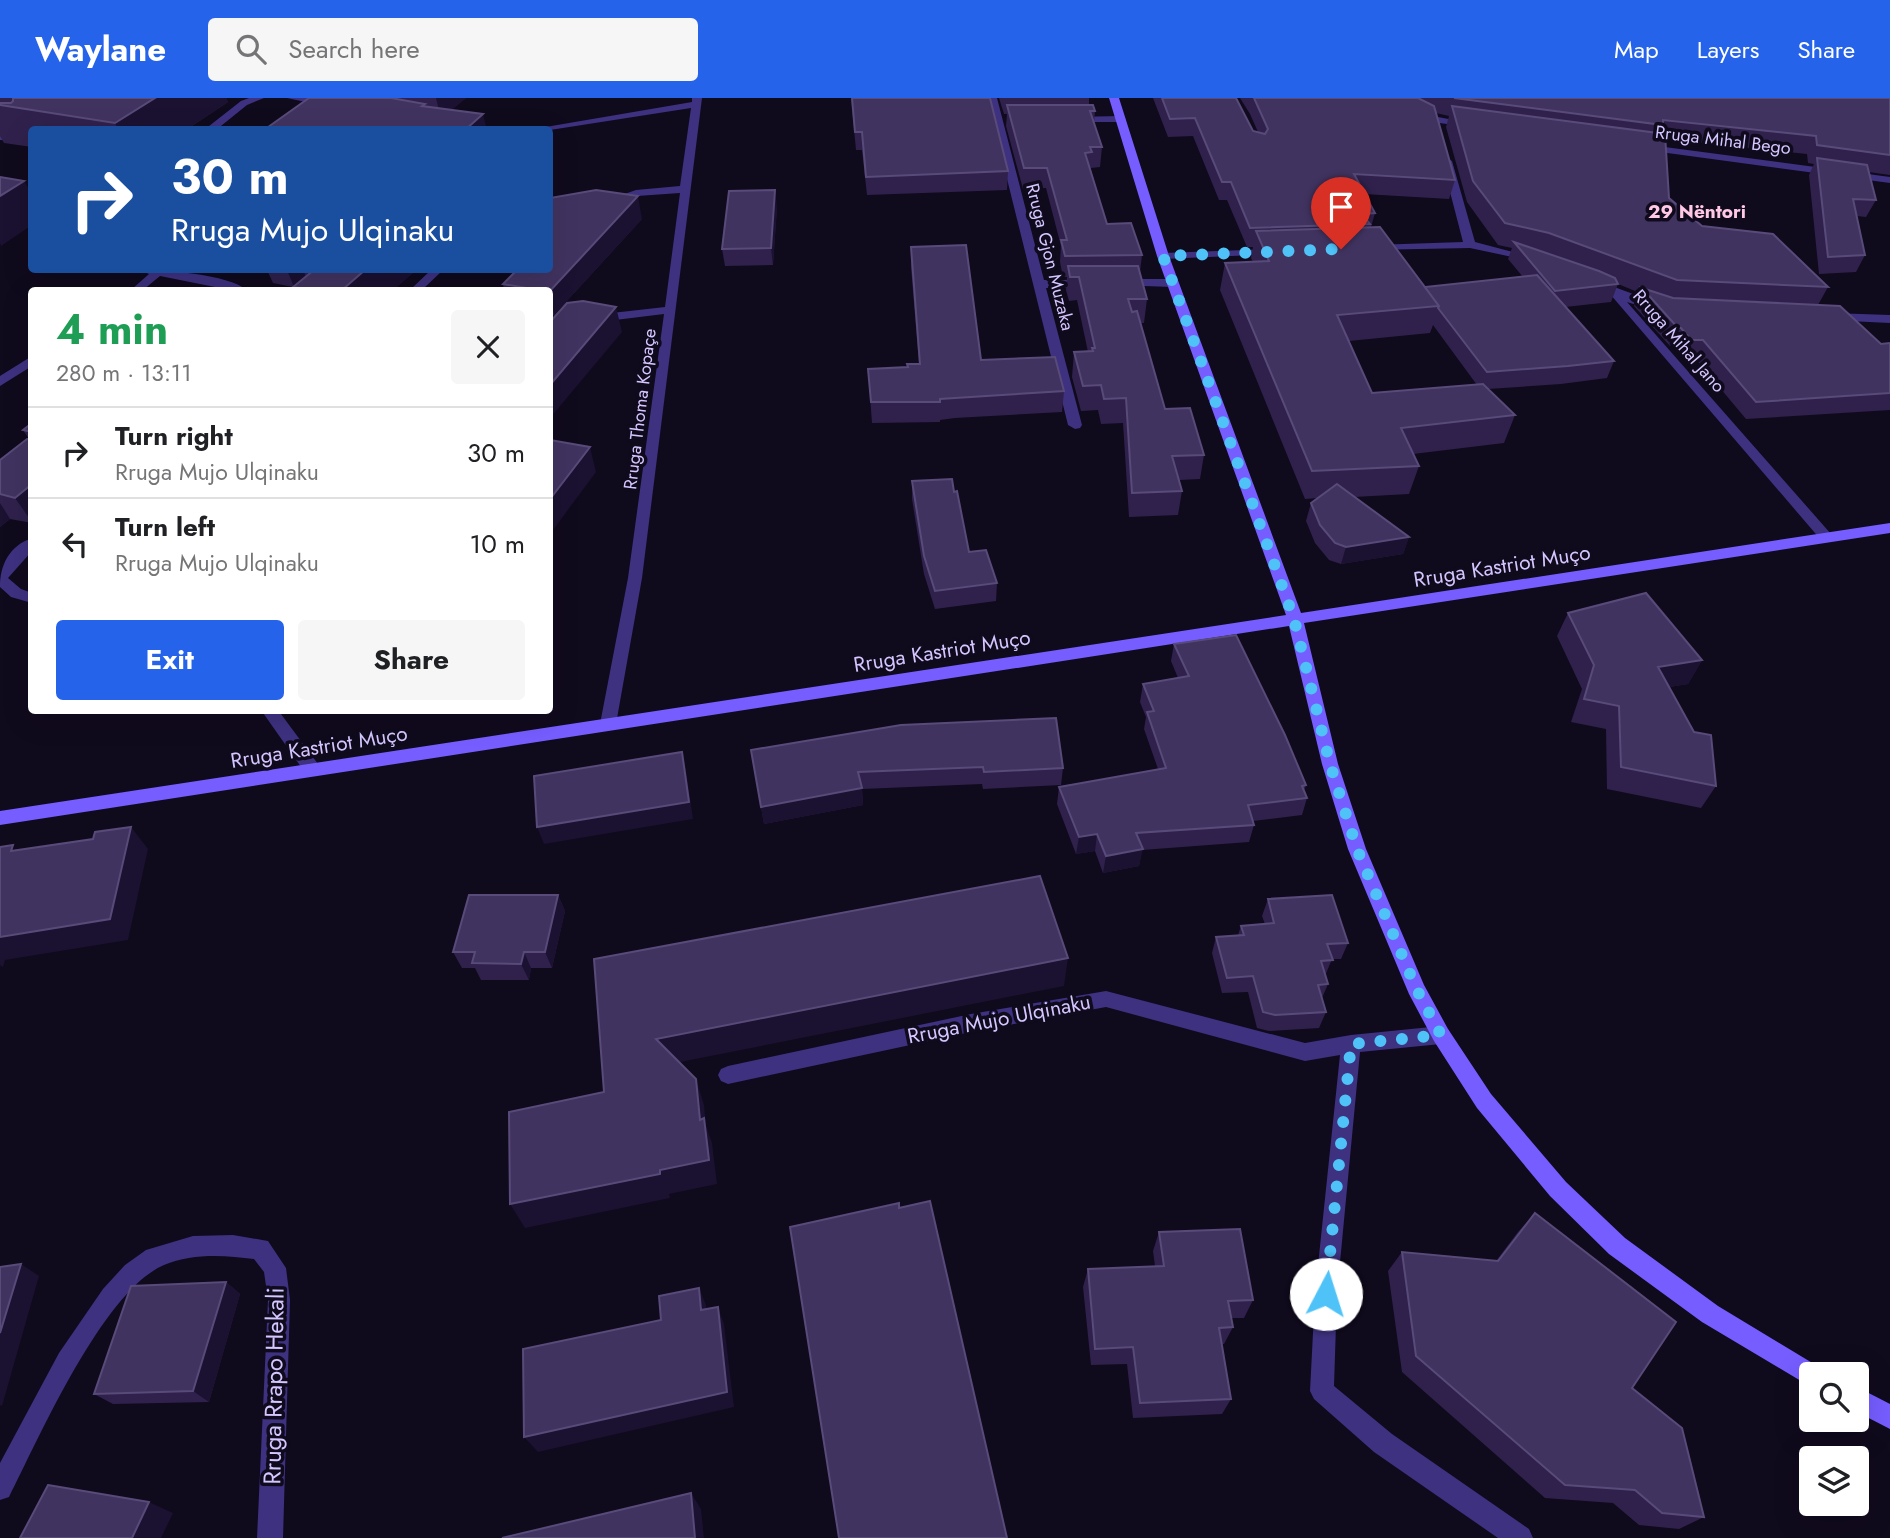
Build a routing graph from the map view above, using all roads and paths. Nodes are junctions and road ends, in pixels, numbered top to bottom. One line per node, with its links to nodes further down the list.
1 (259, 98): 14 (street)
2 (292, 98): 7 (street)
3 (992, 98): 9 (street, Rruga Gjon Muzaka)
4 (1114, 98): 8 (main road)
5 (1390, 98): 12 (street)
6 (697, 101): 15 (street); 22 (street, Rruga Thoma Kopaçe)
7 (345, 106)
8 (1121, 119): 11 (street); 27 (main road)
9 (998, 120): 10 (street); 34 (street, Rruga Gjon Muzaka)
10 (1011, 120)
11 (1066, 120)
12 (1436, 120): 13 (street); 16 (street)
13 (1476, 125)
14 (214, 126)
15 (553, 126)
16 (1440, 132)
17 (0, 137): 18 (street)
18 (28, 138)
19 (1443, 145): 24 (street)
20 (1624, 145): 21 (street, Rruga Mihal Bego)
21 (1890, 180)
22 (685, 189): 23 (street); 39 (street, Rruga Thoma Kopaçe)
23 (597, 205)
24 (1470, 245): 25 (street); 28 (street)
25 (1363, 248)
26 (1283, 251): 27 (street)
27 (1163, 256): 33 (main road)
28 (1544, 264)
29 (157, 273): 35 (street)
30 (164, 273): 36 (street)
31 (434, 273): 37 (street)
32 (1585, 279): 38 (street, Rruga Mihal Jano)
33 (1172, 283): 34 (street); 52 (main road)
34 (1039, 284): 46 (street, Rruga Gjon Muzaka)
35 (140, 287)
36 (231, 287)
37 (419, 287)
38 (1613, 292): 40 (street); 48 (street, Rruga Mihal Jano)
39 (670, 310): 43 (street); 54 (street, Rruga Thoma Kopaçe)
40 (1675, 310)
41 (1820, 316): 42 (street)
42 (1890, 319)
43 (553, 324)
44 (28, 363): 45 (street)
45 (0, 382)
46 (1075, 425)
47 (1890, 528): 48 (main road, Rruga Kastriot Muço)
48 (1826, 537): 52 (main road, Rruga Kastriot Muço)
49 (28, 546): 50 (street)
50 (0, 578): 51 (street)
51 (28, 597)
52 (1294, 619): 54 (main road, Rruga Kastriot Muço); 57 (main road)
53 (273, 714): 55 (street)
54 (608, 724): 55 (main road, Rruga Kastriot Muço)
55 (312, 769): 56 (main road, Rruga Kastriot Muço)
56 (0, 818)
57 (1441, 1035): 58 (street, Rruga Mujo Ulqinaku); 60 (main road)
58 (1351, 1044): 59 (street, Rruga Mujo Ulqinaku); 65 (street)
59 (728, 1075)
60 (1799, 1368)
61 (1869, 1406): 62 (main road)
62 (1890, 1417)
63 (0, 1488): 64 (street, Rruga Rrapo Hekali)
64 (270, 1538)
65 (1520, 1538)

